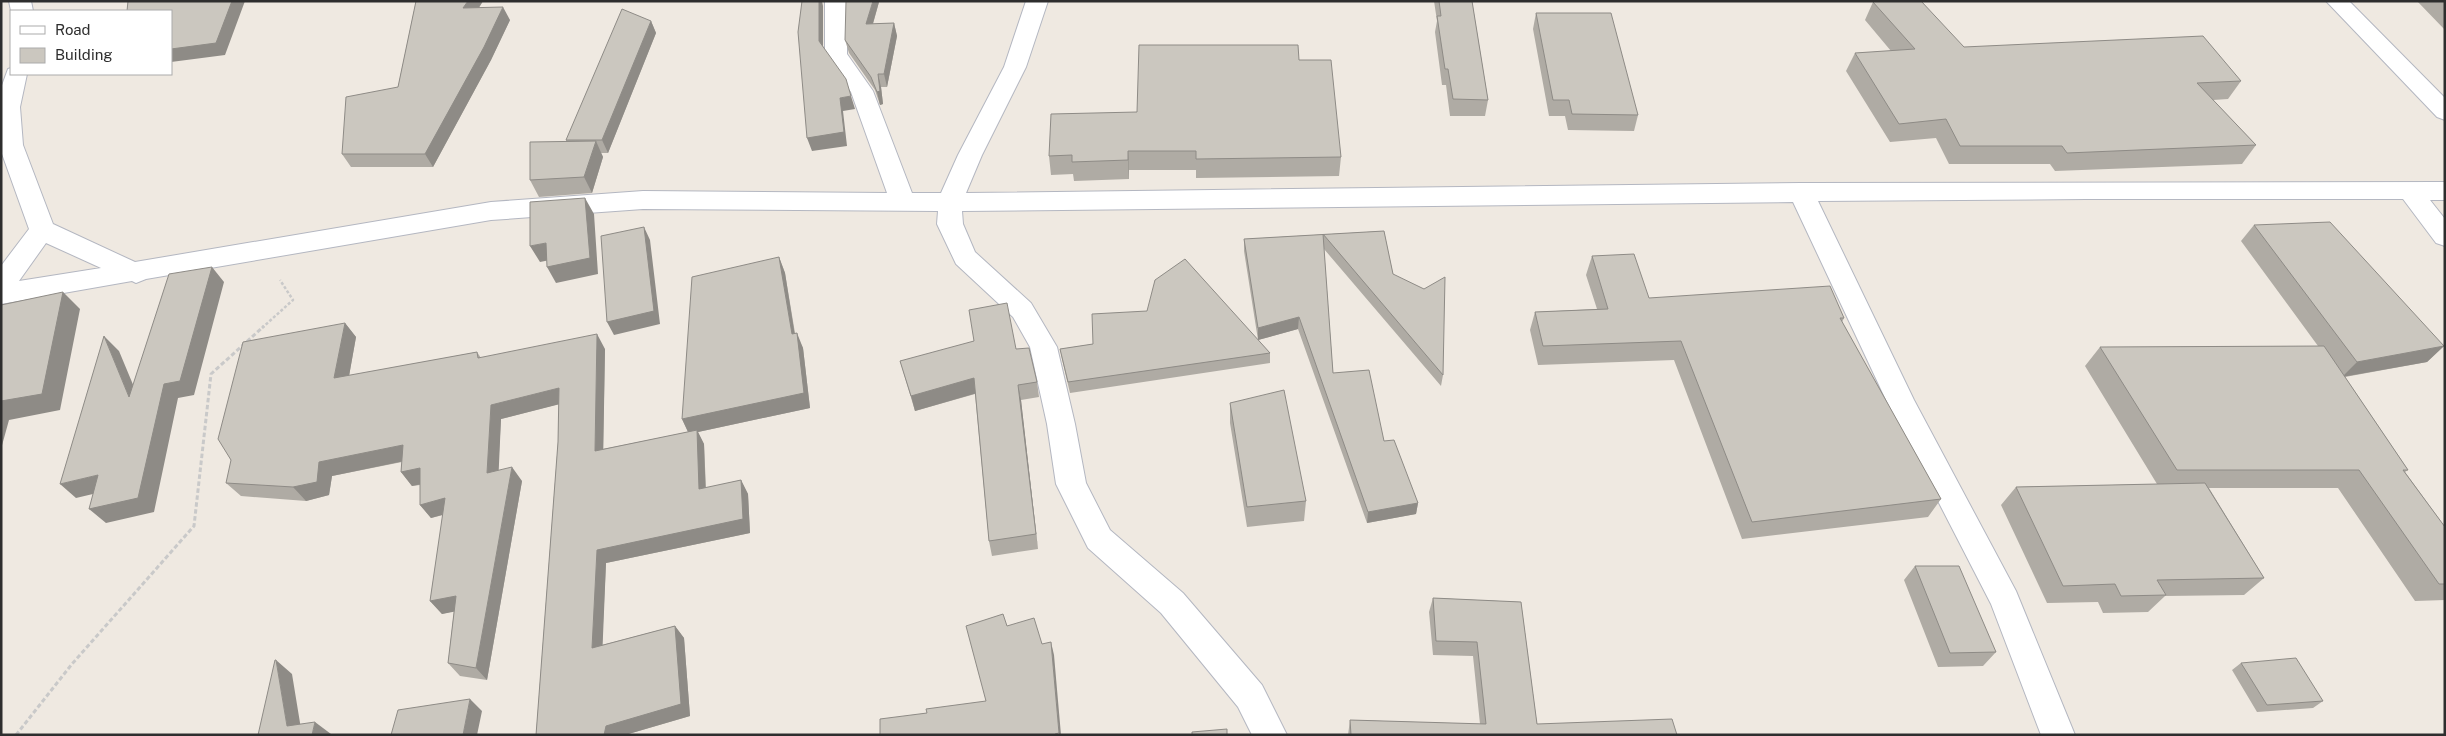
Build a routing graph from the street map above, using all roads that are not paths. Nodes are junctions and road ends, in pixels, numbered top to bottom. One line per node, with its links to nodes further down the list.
1 (836, 1): 9 (street)
2 (1037, 1): 10 (street)
3 (2337, 1): 5 (street)
4 (16, 75): 11 (street)
5 (2445, 112)
6 (2409, 190): 7 (street); 8 (street); 12 (street)
7 (2445, 190)
8 (1801, 192): 10 (street); 17 (street)
9 (903, 202): 10 (street); 13 (street)
10 (950, 202): 16 (street)
11 (42, 230): 13 (street); 14 (street)
12 (2445, 237)
13 (136, 273): 15 (street)
14 (1, 286)
15 (1, 294)
16 (1270, 735)
17 (2058, 735)

